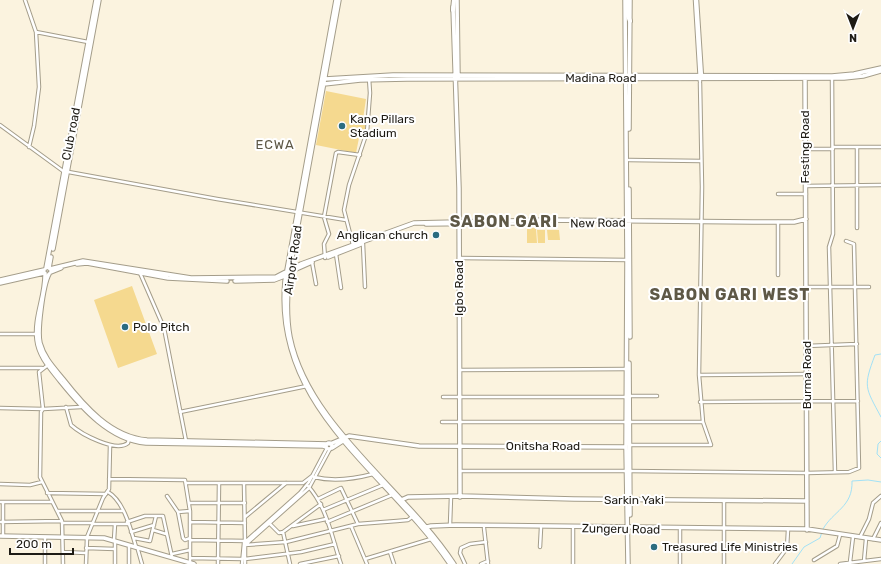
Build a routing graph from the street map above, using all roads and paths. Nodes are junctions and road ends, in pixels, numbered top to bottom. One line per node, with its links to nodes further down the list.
1 (25, 0): 10 (street)
2 (98, 0): 11 (street)
3 (336, 0): 20 (street, Airport Road)
4 (339, 0): 20 (street, Airport Road)
5 (627, 0): 9 (street); 9 (main road)
6 (696, 0): 14 (street)
7 (455, 1): 8 (main road)
8 (455, 10): 15 (street, Igbo Road)
9 (628, 22): 16 (street)
10 (36, 32): 11 (street); 22 (street)
11 (90, 40): 30 (street)
12 (881, 68): 18 (street, Madina Road)
13 (881, 71): 18 (street, Madina Road)
14 (700, 76): 16 (street, Madina Road); 17 (street, Madina Road); 29 (street)
15 (456, 77): 16 (street, Madina Road); 19 (street, Madina Road); 41 (street, Igbo Road)
16 (628, 77): 28 (street); 42 (street)
17 (805, 77): 18 (street, Madina Road); 26 (street, Festing Road)
18 (832, 77): 25 (street)
19 (369, 78): 20 (street, Madina Road); 27 (street)
20 (323, 81): 37 (street, Airport Road)
21 (0, 125): 22 (street)
22 (29, 147): 30 (street)
23 (857, 147): 24 (street); 25 (street); 32 (street)
24 (881, 147)
25 (832, 148): 26 (street); 31 (street)
26 (805, 149): 34 (street, Festing Road)
27 (360, 155): 38 (street); 40 (street)
28 (629, 160): 29 (street); 42 (street)
29 (701, 161): 43 (street)
30 (66, 171): 37 (street); 57 (street)
31 (833, 185): 32 (street); 34 (street); 66 (street)
32 (856, 185): 33 (street); 47 (street)
33 (881, 185)
34 (806, 186): 36 (street, Festing Road)
35 (778, 194): 36 (street)
36 (806, 194): 39 (street, Festing Road)
37 (299, 211): 38 (street); 59 (street, Airport Road)
38 (324, 217): 40 (street); 53 (street)
39 (806, 219): 45 (street, New Road); 46 (street, Burma Road)
40 (346, 220): 51 (street)
41 (458, 222): 42 (street, New Road); 48 (street, New Road); 54 (street, Igbo Road)
42 (629, 222): 43 (street, New Road); 55 (street); 71 (street)
43 (701, 222): 44 (street, New Road); 82 (street)
44 (778, 222): 45 (street, New Road); 60 (street)
45 (794, 222): 46 (street, New Road)
46 (806, 227): 65 (street, Burma Road)
47 (857, 228)
48 (386, 233): 50 (street, New Road); 51 (street, New Road)
49 (846, 241): 67 (street)
50 (362, 244): 51 (street, New Road); 64 (street)
51 (351, 247): 52 (street, New Road); 53 (street, New Road)
52 (336, 254): 53 (street, New Road); 69 (street)
53 (324, 257): 56 (street, New Road); 59 (street, New Road)
54 (459, 258): 55 (street); 80 (street, Igbo Road)
55 (627, 260): 71 (street)
56 (312, 262): 59 (street, New Road); 63 (street)
57 (47, 271): 58 (street); 61 (street); 62 (street); 70 (street)
58 (140, 272): 59 (street); 96 (street)
59 (288, 273): 83 (street, Airport Road)
60 (778, 275)
61 (0, 280)
62 (0, 283)
63 (316, 284)
64 (365, 287)
65 (806, 287): 66 (street); 76 (street, Burma Road)
66 (830, 287): 67 (street); 75 (street)
67 (855, 287): 68 (street); 74 (street)
68 (869, 287)
69 (341, 288)
70 (39, 319): 73 (street); 77 (street)
71 (628, 330): 79 (street); 87 (street)
72 (0, 334): 73 (street)
73 (36, 334): 77 (street)
74 (857, 344): 75 (street); 91 (street)
75 (832, 345): 76 (street); 90 (street)
76 (806, 346): 81 (street, Burma Road)
77 (48, 366): 78 (street); 92 (street); 95 (street); 102 (street)
78 (0, 368)
79 (627, 369): 80 (street); 87 (street)
80 (460, 370): 86 (street, Igbo Road)
81 (806, 374): 82 (street); 89 (street, Burma Road)
82 (699, 375): 88 (street)
83 (307, 386): 96 (street); 101 (street, Airport Road); 103 (street, Airport Road)
84 (657, 396): 87 (street)
85 (444, 397): 86 (street)
86 (459, 397): 87 (street); 98 (street, Igbo Road)
87 (628, 397): 99 (street)
88 (700, 402): 89 (street); 100 (street)
89 (807, 402): 90 (street); 113 (street, Burma Road)
90 (833, 402): 91 (street); 112 (street)
91 (858, 402): 112 (street)
92 (81, 406): 93 (street); 102 (street)
93 (66, 407): 95 (street); 106 (street)
94 (0, 408): 95 (street)
95 (43, 409): 117 (street)
96 (180, 412): 104 (street)
97 (442, 422): 98 (street)
98 (459, 422): 99 (street); 109 (street, Igbo Road)
99 (627, 422): 100 (street); 107 (street)
100 (703, 422): 107 (street, Onitsha Road)
101 (340, 431): 103 (street, Airport Road); 105 (street)
102 (129, 438): 104 (street); 106 (street); 108 (street)
103 (345, 439): 105 (street, Airport Road); 105 (street); 108 (street); 114 (street, Airport Road)
104 (186, 441): 108 (street)
105 (356, 441): 109 (street, Onitsha Road); 135 (street, Airport Road)
106 (110, 446): 116 (street)
107 (627, 446): 109 (street, Onitsha Road); 111 (street)
108 (329, 447): 115 (street)
109 (459, 447): 110 (street, Igbo Road)
110 (459, 471): 111 (street); 128 (street, Igbo Road)
111 (628, 471): 113 (street); 133 (street)
112 (834, 472): 113 (street)
113 (807, 473): 137 (street, Burma Road)
114 (374, 474): 115 (street); 123 (street, Airport Road)
115 (313, 476): 119 (street); 124 (street)
116 (109, 479): 118 (street); 125 (street)
117 (42, 482): 120 (street); 126 (street)
118 (186, 483): 121 (street); 140 (street)
119 (286, 483): 122 (street); 152 (street)
120 (0, 484)
121 (219, 484): 122 (street); 142 (street)
122 (244, 484): 141 (street)
123 (383, 485): 127 (street, Airport Road); 134 (street)
124 (308, 486): 132 (street); 161 (street); 200 (street)
125 (107, 493): 126 (street); 146 (street); 147 (street)
126 (47, 494): 139 (street)
127 (392, 495): 135 (street, Airport Road); 150 (street)
128 (459, 495): 131 (street, Sarkin Yaki); 133 (street, Sarkin Yaki); 135 (street)
129 (167, 496): 149 (street)
130 (881, 496): 188 (street)
131 (451, 497): 135 (street, Sarkin Yaki); 167 (street)
132 (318, 499): 134 (street); 143 (street)
133 (628, 499): 136 (street, Sarkin Yaki); 174 (street)
134 (347, 500): 144 (street); 150 (street)
135 (399, 500): 153 (street, Airport Road); 172 (street, Airport Road)
136 (724, 501): 137 (street, Sarkin Yaki); 175 (street)
137 (807, 501): 179 (street, Burma Road)
138 (1, 502): 139 (street); 155 (street)
139 (52, 502): 145 (street)
140 (189, 503): 142 (street); 148 (street)
141 (244, 503): 142 (street); 152 (street)
142 (220, 504): 159 (street)
143 (321, 504): 144 (street); 168 (street)
144 (323, 510): 154 (street)
145 (57, 511): 146 (street); 156 (street)
146 (97, 511): 147 (street); 163 (street)
147 (123, 511): 158 (street)
148 (190, 511): 149 (street); 157 (street)
149 (178, 512): 193 (street)
150 (353, 513): 154 (street); 165 (street)
151 (156, 516): 158 (street); 166 (street); 184 (street)
152 (245, 517): 160 (street)
153 (412, 517): 165 (street); 172 (street, Airport Road)
154 (327, 521): 168 (street); 182 (street)
155 (1, 522): 156 (street); 185 (street)
156 (63, 522): 163 (street); 187 (street)
157 (190, 522): 159 (street); 193 (street)
158 (128, 523): 164 (street); 180 (street)
159 (220, 523): 160 (street); 197 (street)
160 (245, 523): 200 (street)
161 (269, 523): 181 (street); 200 (street)
162 (881, 523): 194 (street)
163 (92, 524): 164 (street); 190 (street)
164 (115, 524): 199 (street)
165 (358, 524): 169 (street)
166 (154, 525): 176 (street); 180 (street)
167 (450, 525): 172 (street); 174 (street)
168 (292, 526): 181 (street)
169 (351, 526): 182 (street); 219 (street)
170 (484, 528): 171 (street, Zungeru Road); 172 (street, Zungeru Road); 202 (street)
171 (540, 528): 173 (street, Zungeru Road); 205 (street)
172 (425, 529): 195 (street, Airport Road); 240 (street, Airport Road)
173 (573, 529): 174 (street, Zungeru Road); 243 (street)
174 (629, 529): 175 (street); 177 (street, Zungeru Road); 244 (street)
175 (724, 529): 177 (street, Zungeru Road); 178 (street, Zungeru Road); 179 (street); 246 (street)
176 (153, 530): 184 (street); 191 (street)
177 (680, 530): 245 (street)
178 (788, 530): 179 (street, Zungeru Road); 247 (street)
179 (807, 530): 183 (street, Zungeru Road)
180 (131, 532): 191 (street)
181 (283, 532): 201 (street)
182 (331, 532): 201 (street); 203 (street)
183 (823, 532): 186 (street); 188 (street)
184 (166, 534): 214 (street)
185 (1, 536): 187 (street); 189 (street)
186 (840, 536): 192 (street); 220 (street)
187 (63, 537): 189 (street); 190 (street); 210 (street)
188 (860, 537): 194 (street)
189 (45, 538): 225 (street)
190 (87, 538): 199 (street); 206 (street)
191 (134, 538): 207 (street)
192 (853, 538): 196 (street); 224 (street)
193 (190, 539): 197 (street); 209 (street)
194 (873, 539): 198 (street)
195 (431, 540): 212 (street); 239 (street, Airport Road)
196 (866, 540): 198 (street); 222 (street)
197 (219, 541): 200 (street); 217 (street)
198 (881, 541)
199 (115, 542): 204 (street); 207 (street); 208 (street)
200 (245, 542): 201 (street); 218 (street)
201 (286, 542): 213 (street)
202 (486, 542): 223 (street); 241 (street)
203 (335, 544): 213 (street); 215 (street)
204 (129, 547): 207 (street); 229 (street)
205 (540, 547)
206 (86, 548): 208 (street); 211 (street)
207 (137, 548): 214 (street); 230 (street); 231 (street)
208 (115, 549): 228 (street)
209 (190, 550): 214 (street); 216 (street)
210 (63, 552): 211 (street); 226 (street)
211 (86, 552): 227 (street)
212 (390, 552): 219 (street); 238 (street)
213 (288, 554): 218 (street); 234 (street)
214 (172, 555): 231 (street)
215 (339, 556): 235 (street); 236 (street)
216 (190, 558): 217 (street); 231 (street)
217 (219, 559): 218 (street); 232 (street)
218 (244, 559): 233 (street)
219 (365, 559): 237 (street)
220 (814, 560)
221 (881, 560): 222 (street)
222 (864, 561): 224 (street)
223 (488, 562): 242 (street)
224 (850, 562): 248 (street)
225 (45, 564)
226 (63, 564)
227 (86, 564)
228 (115, 564)
229 (129, 564)
230 (142, 564)
231 (189, 564)
232 (218, 564)
233 (244, 564)
234 (290, 564)
235 (300, 564)
236 (341, 564)
237 (367, 564)
238 (394, 564)
239 (450, 564)
240 (454, 564)
241 (465, 564)
242 (481, 564)
243 (573, 564)
244 (628, 564)
245 (680, 564)
246 (724, 564)
247 (775, 564)
248 (840, 564)

